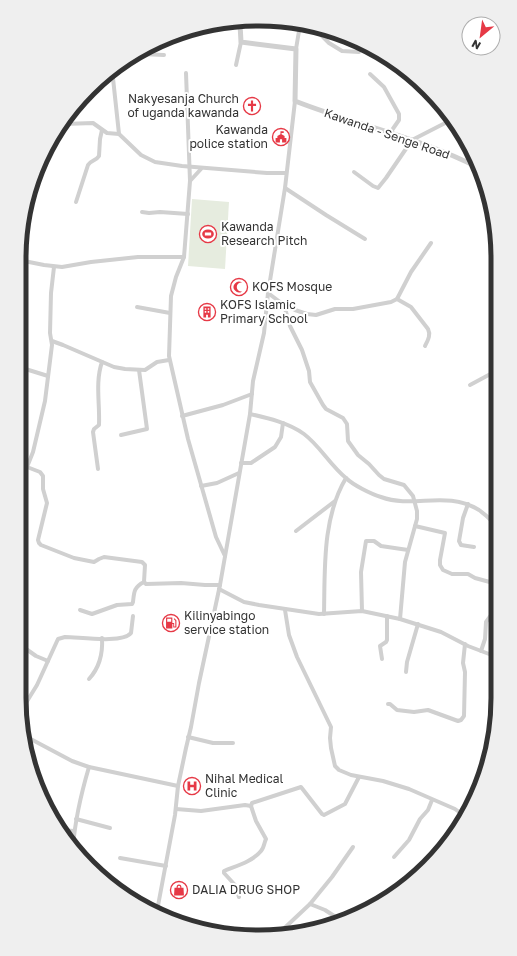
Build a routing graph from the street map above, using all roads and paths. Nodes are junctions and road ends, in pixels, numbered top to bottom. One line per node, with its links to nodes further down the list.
1 (240, 26): 4 (street)
2 (299, 29): 5 (street)
3 (320, 34): 6 (street)
4 (241, 42): 5 (street); 9 (street)
5 (296, 49): 13 (street)
6 (359, 52)
7 (148, 54): 8 (street)
8 (164, 55)
9 (236, 65)
10 (186, 73): 21 (street)
11 (370, 74): 17 (street)
12 (113, 77): 18 (street)
13 (295, 101): 17 (street, Kawanda - Senge Road); 24 (street)
14 (447, 122): 19 (street)
15 (69, 124): 16 (street)
16 (102, 130): 18 (street); 27 (street)
17 (390, 133): 19 (street, Kawanda - Senge Road)
18 (120, 134): 21 (street)
19 (412, 140): 20 (street, Kawanda - Senge Road); 23 (street)
20 (471, 165)
21 (188, 167): 22 (street); 25 (street)
22 (201, 168): 24 (street); 25 (street)
23 (354, 172)
24 (286, 173): 26 (street)
25 (190, 181): 29 (street)
26 (285, 188): 30 (street); 35 (street)
27 (76, 202)
28 (142, 212): 29 (street)
29 (188, 214): 32 (street)
30 (365, 239)
31 (431, 243): 36 (street)
32 (184, 257): 34 (street); 39 (street)
33 (26, 261): 34 (street)
34 (54, 267): 40 (street)
35 (268, 293): 37 (street); 49 (street)
36 (397, 298): 37 (street); 41 (street)
37 (284, 305): 61 (street)
38 (138, 307): 39 (street)
39 (170, 313): 42 (street)
40 (52, 341): 43 (street); 47 (street)
41 (425, 346)
42 (169, 360): 45 (street); 51 (street)
43 (102, 362): 45 (street); 56 (street)
44 (26, 369): 47 (street)
45 (139, 370): 53 (street)
46 (491, 375): 48 (street)
47 (48, 376): 55 (street)
48 (470, 386)
49 (252, 394): 50 (street); 51 (street)
50 (250, 414): 52 (street); 54 (street)
51 (182, 416): 59 (street)
52 (283, 423): 54 (street); 58 (street)
53 (121, 435)
54 (241, 463): 57 (street)
55 (27, 467): 69 (street)
56 (98, 469)
57 (239, 473): 59 (street); 68 (street)
58 (346, 478): 60 (street); 61 (street)
59 (201, 486): 68 (street)
60 (335, 501): 65 (street); 75 (street)
61 (414, 501): 62 (street); 64 (street)
62 (468, 504): 63 (street); 66 (street)
63 (491, 520)
64 (415, 526): 67 (street); 70 (street)
65 (296, 531)
66 (474, 547)
67 (408, 550): 74 (street); 79 (street)
68 (225, 556): 71 (street)
69 (144, 582): 71 (street); 72 (street)
70 (491, 582)
71 (220, 587): 73 (street); 93 (street)
72 (80, 610)
73 (285, 610): 75 (street); 96 (street)
74 (362, 611): 75 (street); 78 (street)
75 (324, 614)
76 (491, 615): 84 (street)
77 (133, 616): 81 (street)
78 (387, 616): 79 (street); 86 (street)
79 (400, 619): 80 (street)
80 (418, 624): 82 (street); 88 (street)
81 (102, 638): 87 (street); 89 (street)
82 (465, 644): 84 (street); 91 (street)
83 (26, 649): 87 (street)
84 (481, 651): 85 (street)
85 (491, 655)
86 (382, 659)
87 (48, 661): 90 (street)
88 (406, 672)
89 (89, 679)
90 (26, 703)
91 (388, 704)
92 (29, 738): 95 (street)
93 (188, 738): 94 (street); 97 (street)
94 (233, 743)
95 (89, 767): 97 (street); 102 (street)
96 (359, 777): 98 (street); 99 (street)
97 (178, 786): 100 (street)
98 (432, 800): 101 (street); 108 (street)
99 (251, 806): 100 (street); 111 (street)
100 (176, 809): 110 (street)
101 (460, 813)
102 (76, 820): 103 (street); 105 (street)
103 (110, 828)
104 (68, 831): 105 (street)
105 (74, 831): 106 (street)
106 (74, 838)
107 (353, 847): 112 (street)
108 (394, 857)
109 (120, 858): 110 (street)
110 (166, 866): 113 (street)
111 (239, 897)
112 (310, 904): 114 (street); 115 (street)
113 (160, 908)
114 (336, 917)
115 (284, 929)

